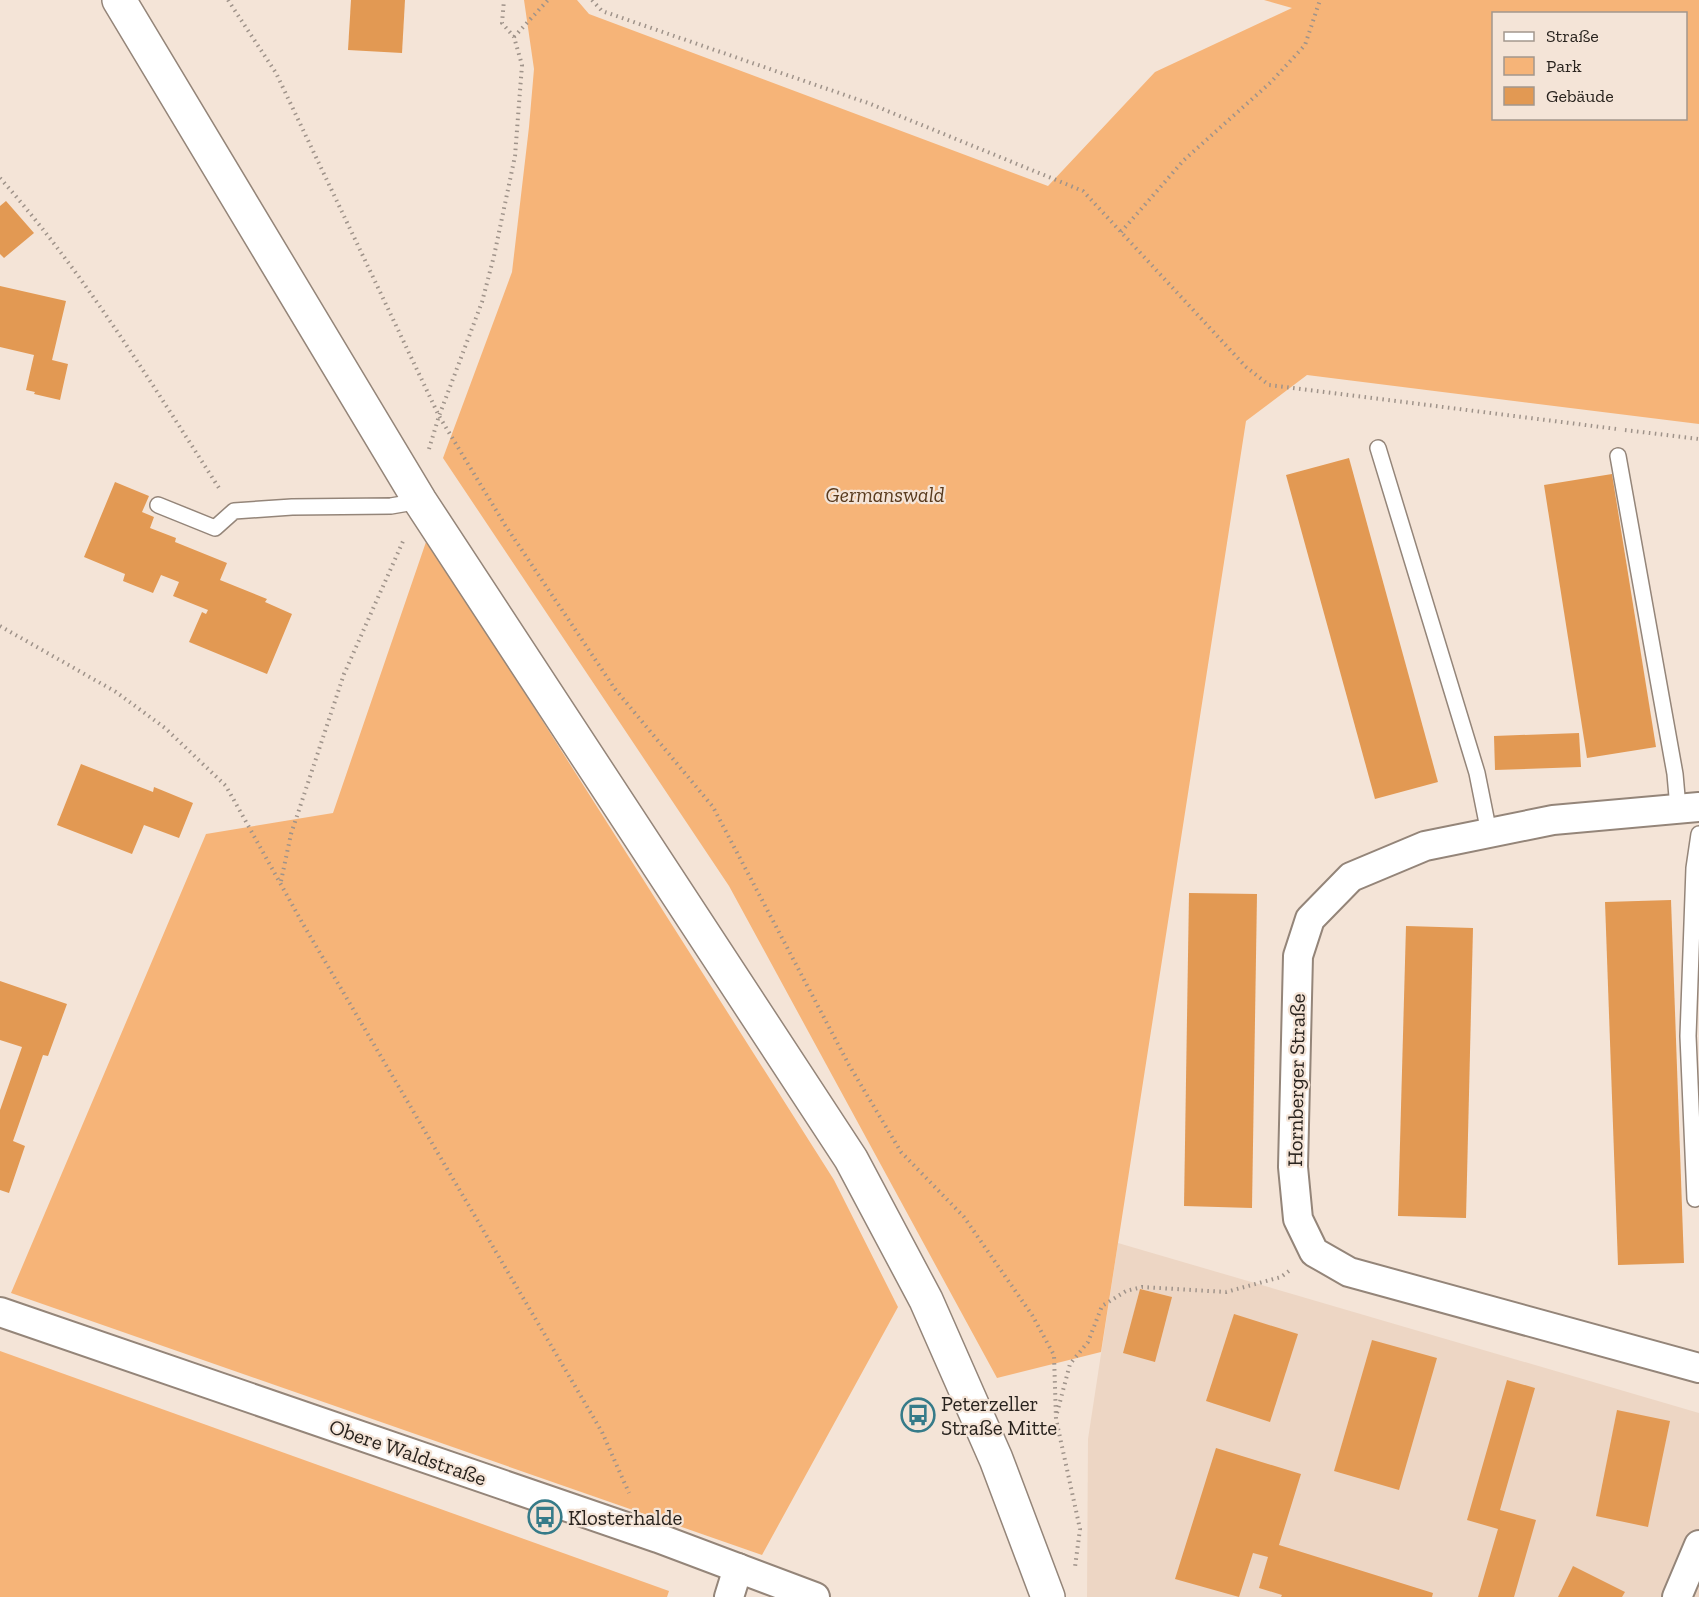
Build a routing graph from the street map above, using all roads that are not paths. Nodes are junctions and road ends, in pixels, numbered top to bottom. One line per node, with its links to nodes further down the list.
1 (120, 0): 4 (main road)
2 (1378, 448): 7 (lane)
3 (1618, 456): 6 (lane)
4 (420, 501): 5 (lane); 16 (main road)
5 (158, 505)
6 (1688, 808): 7 (street, Hornberger Straße)
7 (1489, 833): 11 (street, Hornberger Straße)
8 (1699, 834): 9 (lane)
9 (1695, 1198)
10 (0, 1312): 13 (street, Obere Waldstraße)
11 (1699, 1368)
12 (1699, 1545): 17 (street)
13 (738, 1568): 14 (street); 15 (street, Obere Waldstraße)
14 (729, 1597)
15 (815, 1597)
16 (1048, 1597)
17 (1677, 1597)

